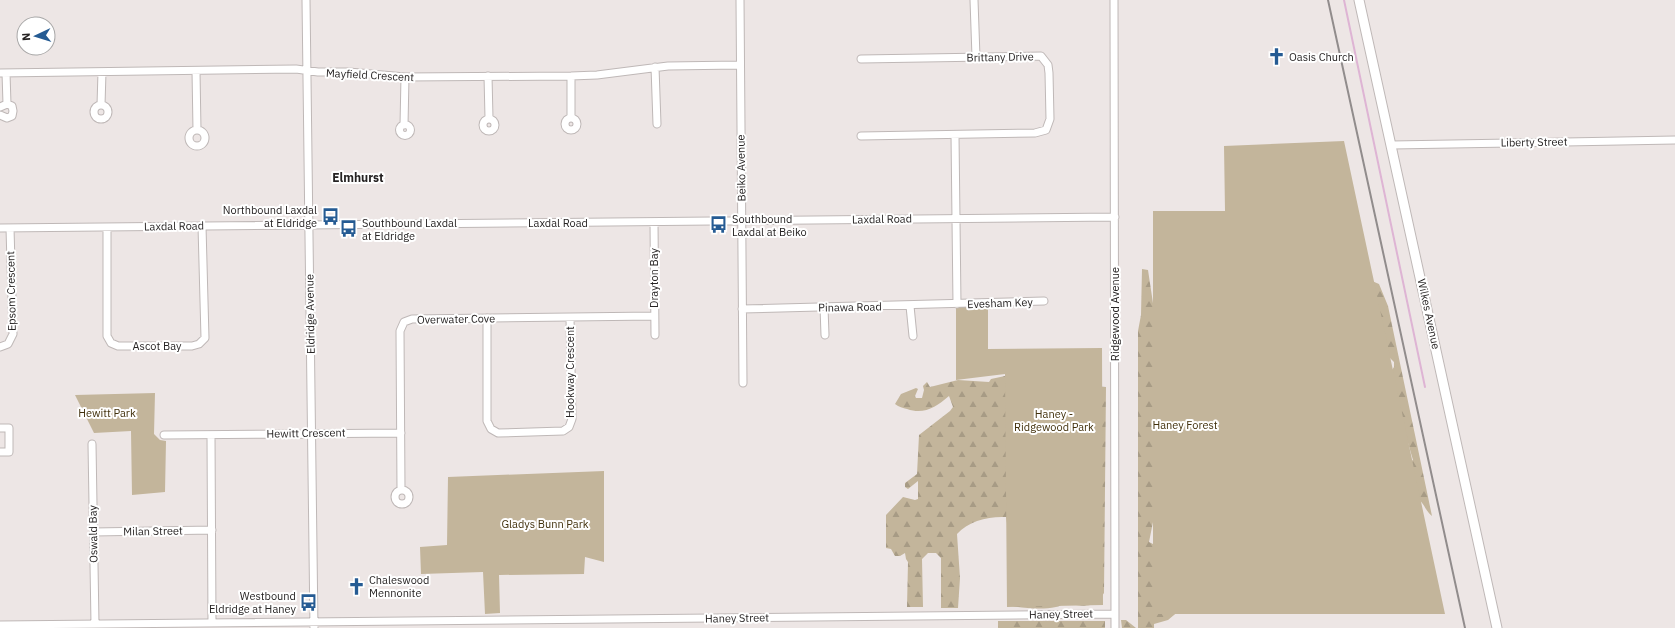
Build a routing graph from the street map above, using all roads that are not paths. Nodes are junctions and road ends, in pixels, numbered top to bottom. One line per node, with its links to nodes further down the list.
1 (306, 0): 10 (street, Eldridge Avenue)
2 (740, 0): 8 (street, Beiko Avenue)
3 (974, 0): 6 (street)
4 (1114, 0): 29 (street, Ridgewood Avenue)
5 (1359, 0): 28 (main road, Wilkes Avenue)
6 (976, 57): 7 (street, Brittany Drive); 25 (street, Brittany Drive)
7 (861, 60)
8 (739, 65): 9 (street, Mayfield Crescent); 31 (street, Beiko Avenue)
9 (655, 67): 15 (street, Mayfield Crescent); 22 (street)
10 (307, 70): 11 (street, Mayfield Crescent); 16 (street, Mayfield Crescent); 33 (street, Eldridge Avenue)
11 (196, 71): 12 (street, Mayfield Crescent); 24 (street)
12 (102, 72): 13 (street, Mayfield Crescent); 17 (street)
13 (3, 73): 18 (street)
14 (488, 76): 15 (street, Mayfield Crescent); 16 (street, Mayfield Crescent); 20 (street)
15 (571, 76): 21 (street)
16 (405, 77): 23 (street)
17 (101, 105)
18 (3, 106): 19 (street)
19 (0, 115)
20 (489, 118)
21 (571, 118)
22 (657, 124)
23 (404, 125)
24 (197, 130)
25 (955, 135): 26 (street, Brittany Drive); 30 (street)
26 (861, 136)
27 (1675, 140): 28 (street, Liberty Street)
28 (1392, 145): 68 (main road, Wilkes Avenue)
29 (1115, 217): 30 (street, Laxdal Road); 61 (street, Ridgewood Avenue)
30 (956, 219): 31 (street, Laxdal Road); 39 (street)
31 (742, 221): 32 (street, Laxdal Road); 42 (street, Beiko Avenue)
32 (654, 222): 33 (street, Laxdal Road); 43 (street, Drayton Bay)
33 (308, 224): 34 (street, Laxdal Road); 52 (street, Eldridge Avenue)
34 (202, 226): 35 (street, Laxdal Road); 35 (street, Ascot Bay)
35 (108, 227): 37 (street, Laxdal Road)
36 (0, 228): 37 (street, Laxdal Road)
37 (10, 228): 49 (street, Epsom Crescent)
38 (1044, 301): 39 (street, Evesham Key)
39 (957, 304): 40 (street, Pinawa Road)
40 (910, 306): 41 (street, Pinawa Road); 48 (street)
41 (824, 307): 42 (street, Pinawa Road); 47 (street)
42 (742, 309): 50 (street, Beiko Avenue)
43 (654, 316): 45 (street, Overwater Cove); 46 (street, Drayton Bay)
44 (487, 318): 45 (street, Overwater Cove); 45 (street, Hookway Crescent); 53 (street, Overwater Cove)
45 (570, 318)
46 (655, 335)
47 (825, 336)
48 (913, 336)
49 (0, 347)
50 (743, 383)
51 (0, 428): 57 (street)
52 (312, 432): 53 (street, Hewitt Crescent); 55 (street, Hewitt Crescent); 65 (street, Eldridge Avenue)
53 (401, 433): 58 (street, Overwater Cove)
54 (164, 435): 55 (street, Hewitt Crescent)
55 (211, 435): 59 (street)
56 (92, 444): 60 (street, Oswald Bay)
57 (0, 452)
58 (401, 490)
59 (212, 530): 60 (street, Milan Street); 62 (street)
60 (94, 532): 63 (street, Oswald Bay)
61 (1115, 614): 65 (street, Haney Street); 67 (street, Ridgewood Avenue)
62 (212, 623): 63 (street, Haney Street); 65 (street, Haney Street)
63 (95, 624): 66 (street, Haney Street)
64 (0, 625): 66 (street, Haney Street)
65 (314, 625)
66 (53, 626)
67 (1115, 628)
68 (1497, 628)

